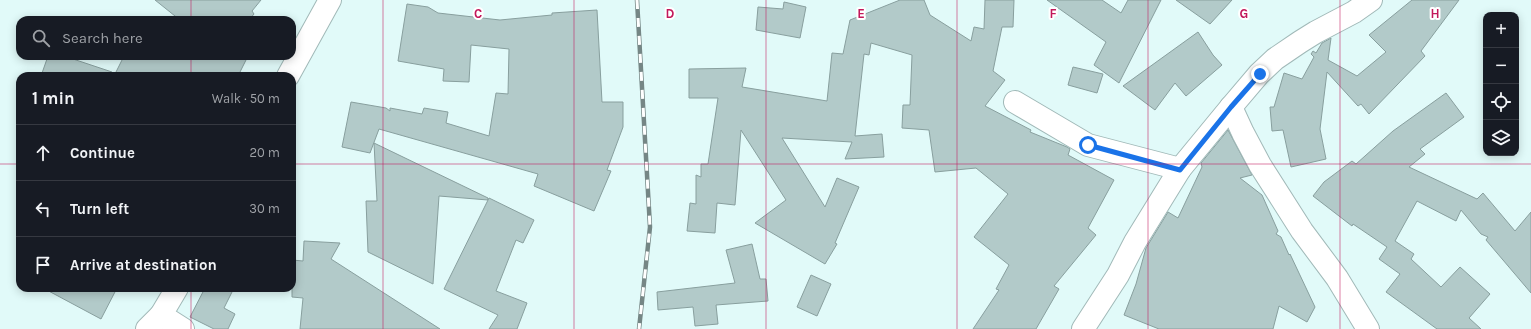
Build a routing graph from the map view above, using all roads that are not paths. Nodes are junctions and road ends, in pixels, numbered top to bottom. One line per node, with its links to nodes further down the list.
1 (330, 0): 3 (street)
2 (1371, 0): 5 (street)
3 (290, 72)
4 (1015, 102): 6 (street)
5 (1231, 107): 6 (street); 11 (street)
6 (1180, 170): 10 (street)
7 (174, 292): 8 (street)
8 (154, 322): 9 (street)
9 (183, 329)
10 (1083, 329)
11 (1368, 329)

